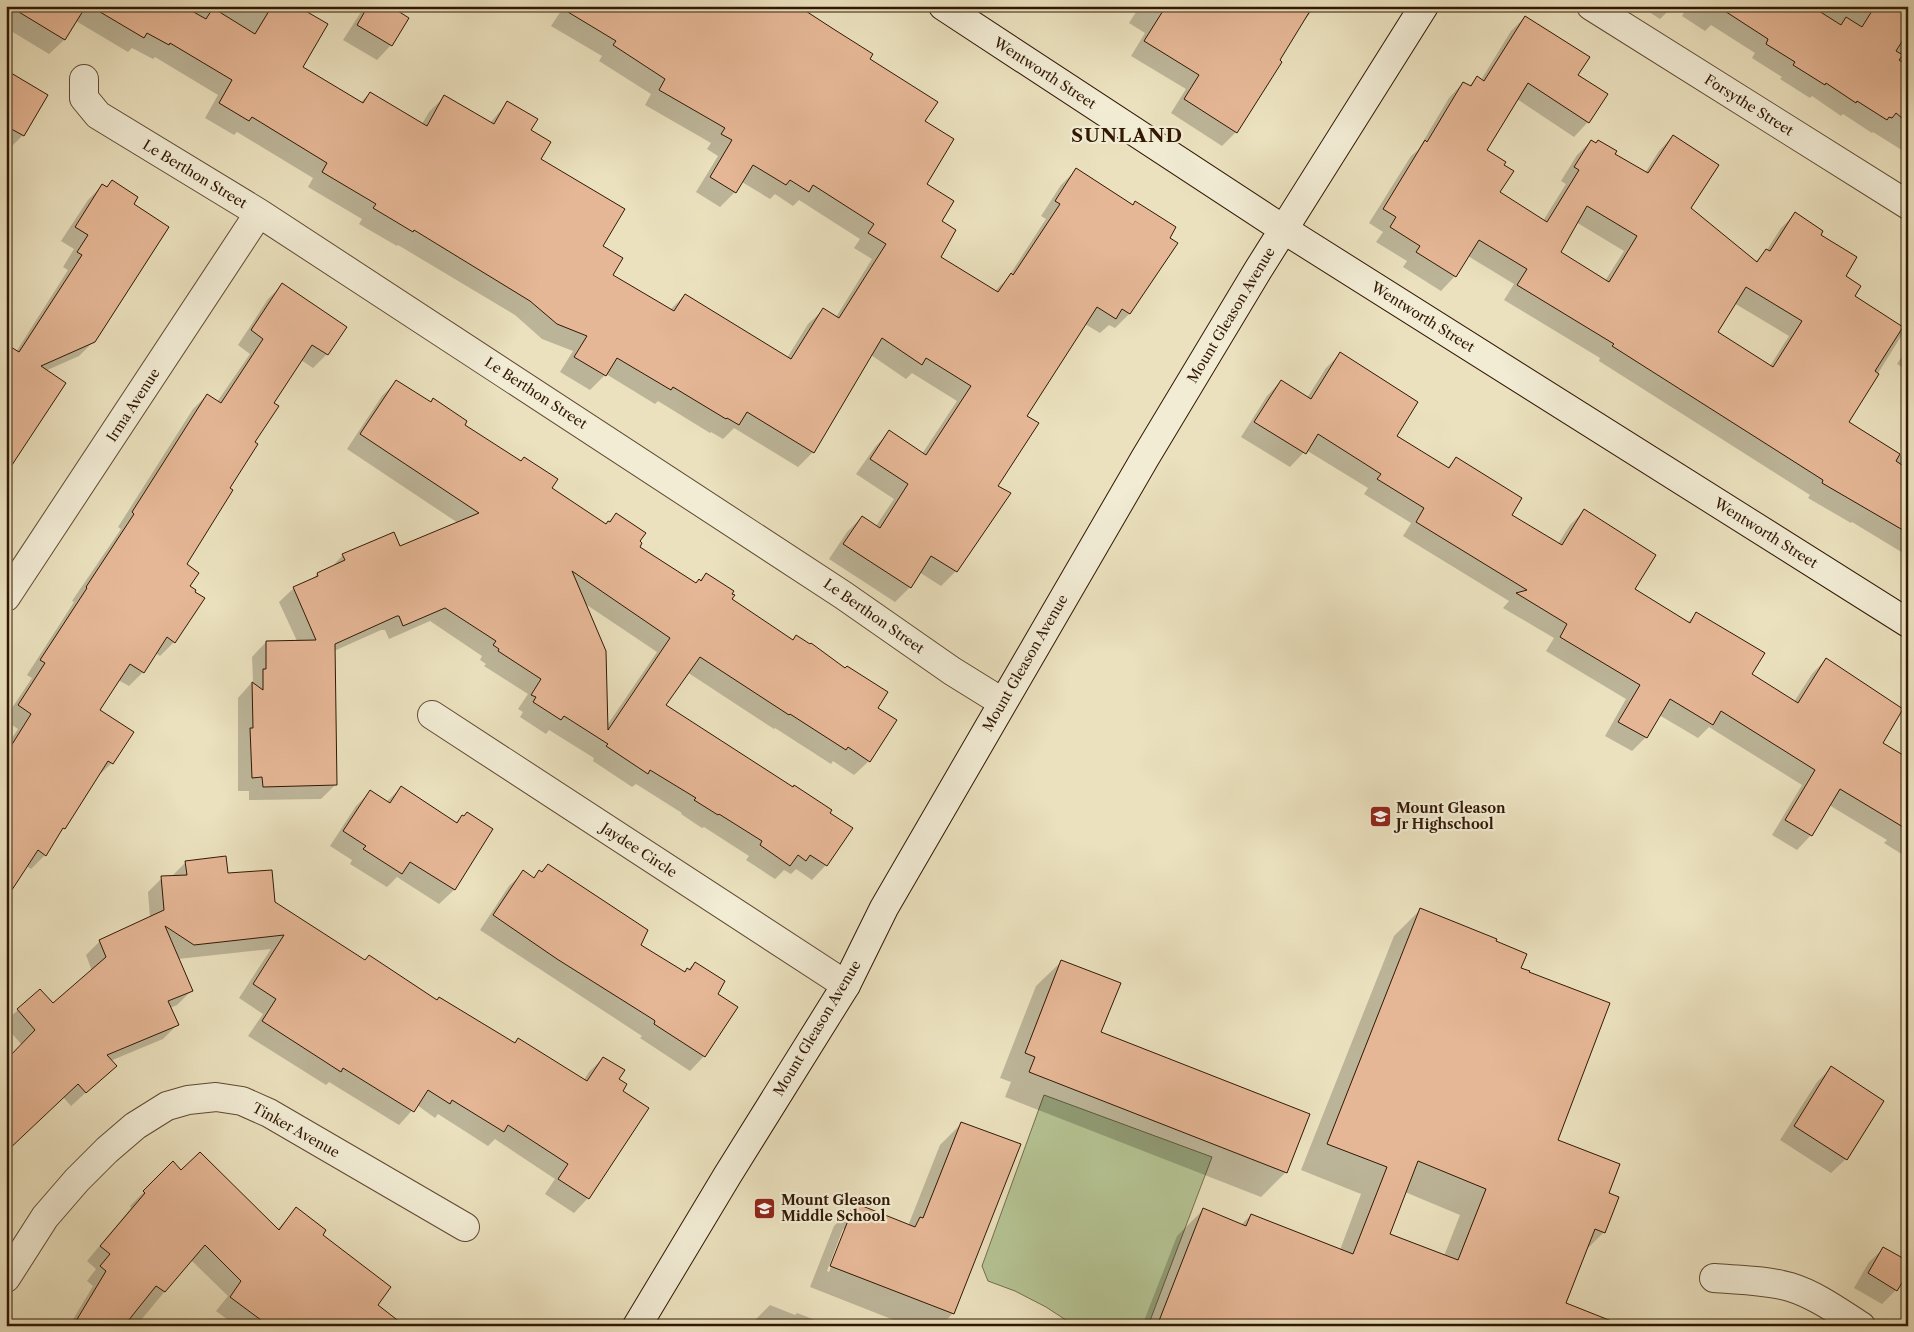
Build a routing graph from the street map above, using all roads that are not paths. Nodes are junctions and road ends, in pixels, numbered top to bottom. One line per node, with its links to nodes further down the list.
1 (942, 6): 7 (street, Wentworth Street)
2 (1424, 6): 7 (street, Mount Gleason Avenue)
3 (1591, 6): 5 (street, Forsythe Street)
4 (84, 79): 6 (street, Le Berthon Street)
5 (1908, 205)
6 (260, 213): 8 (street, Irma Avenue); 10 (street, Le Berthon Street)
7 (1283, 229): 9 (street, Wentworth Street); 10 (street, Mount Gleason Avenue)
8 (6, 597)
9 (1908, 623)
10 (1002, 702): 12 (street, Mount Gleason Avenue)
11 (432, 715): 12 (street, Jaydee Circle)
12 (846, 985): 16 (street, Mount Gleason Avenue)
13 (465, 1227): 14 (street, Tinker Avenue)
14 (6, 1278)
15 (1714, 1278): 17 (street)
16 (637, 1326)
17 (1861, 1326)

